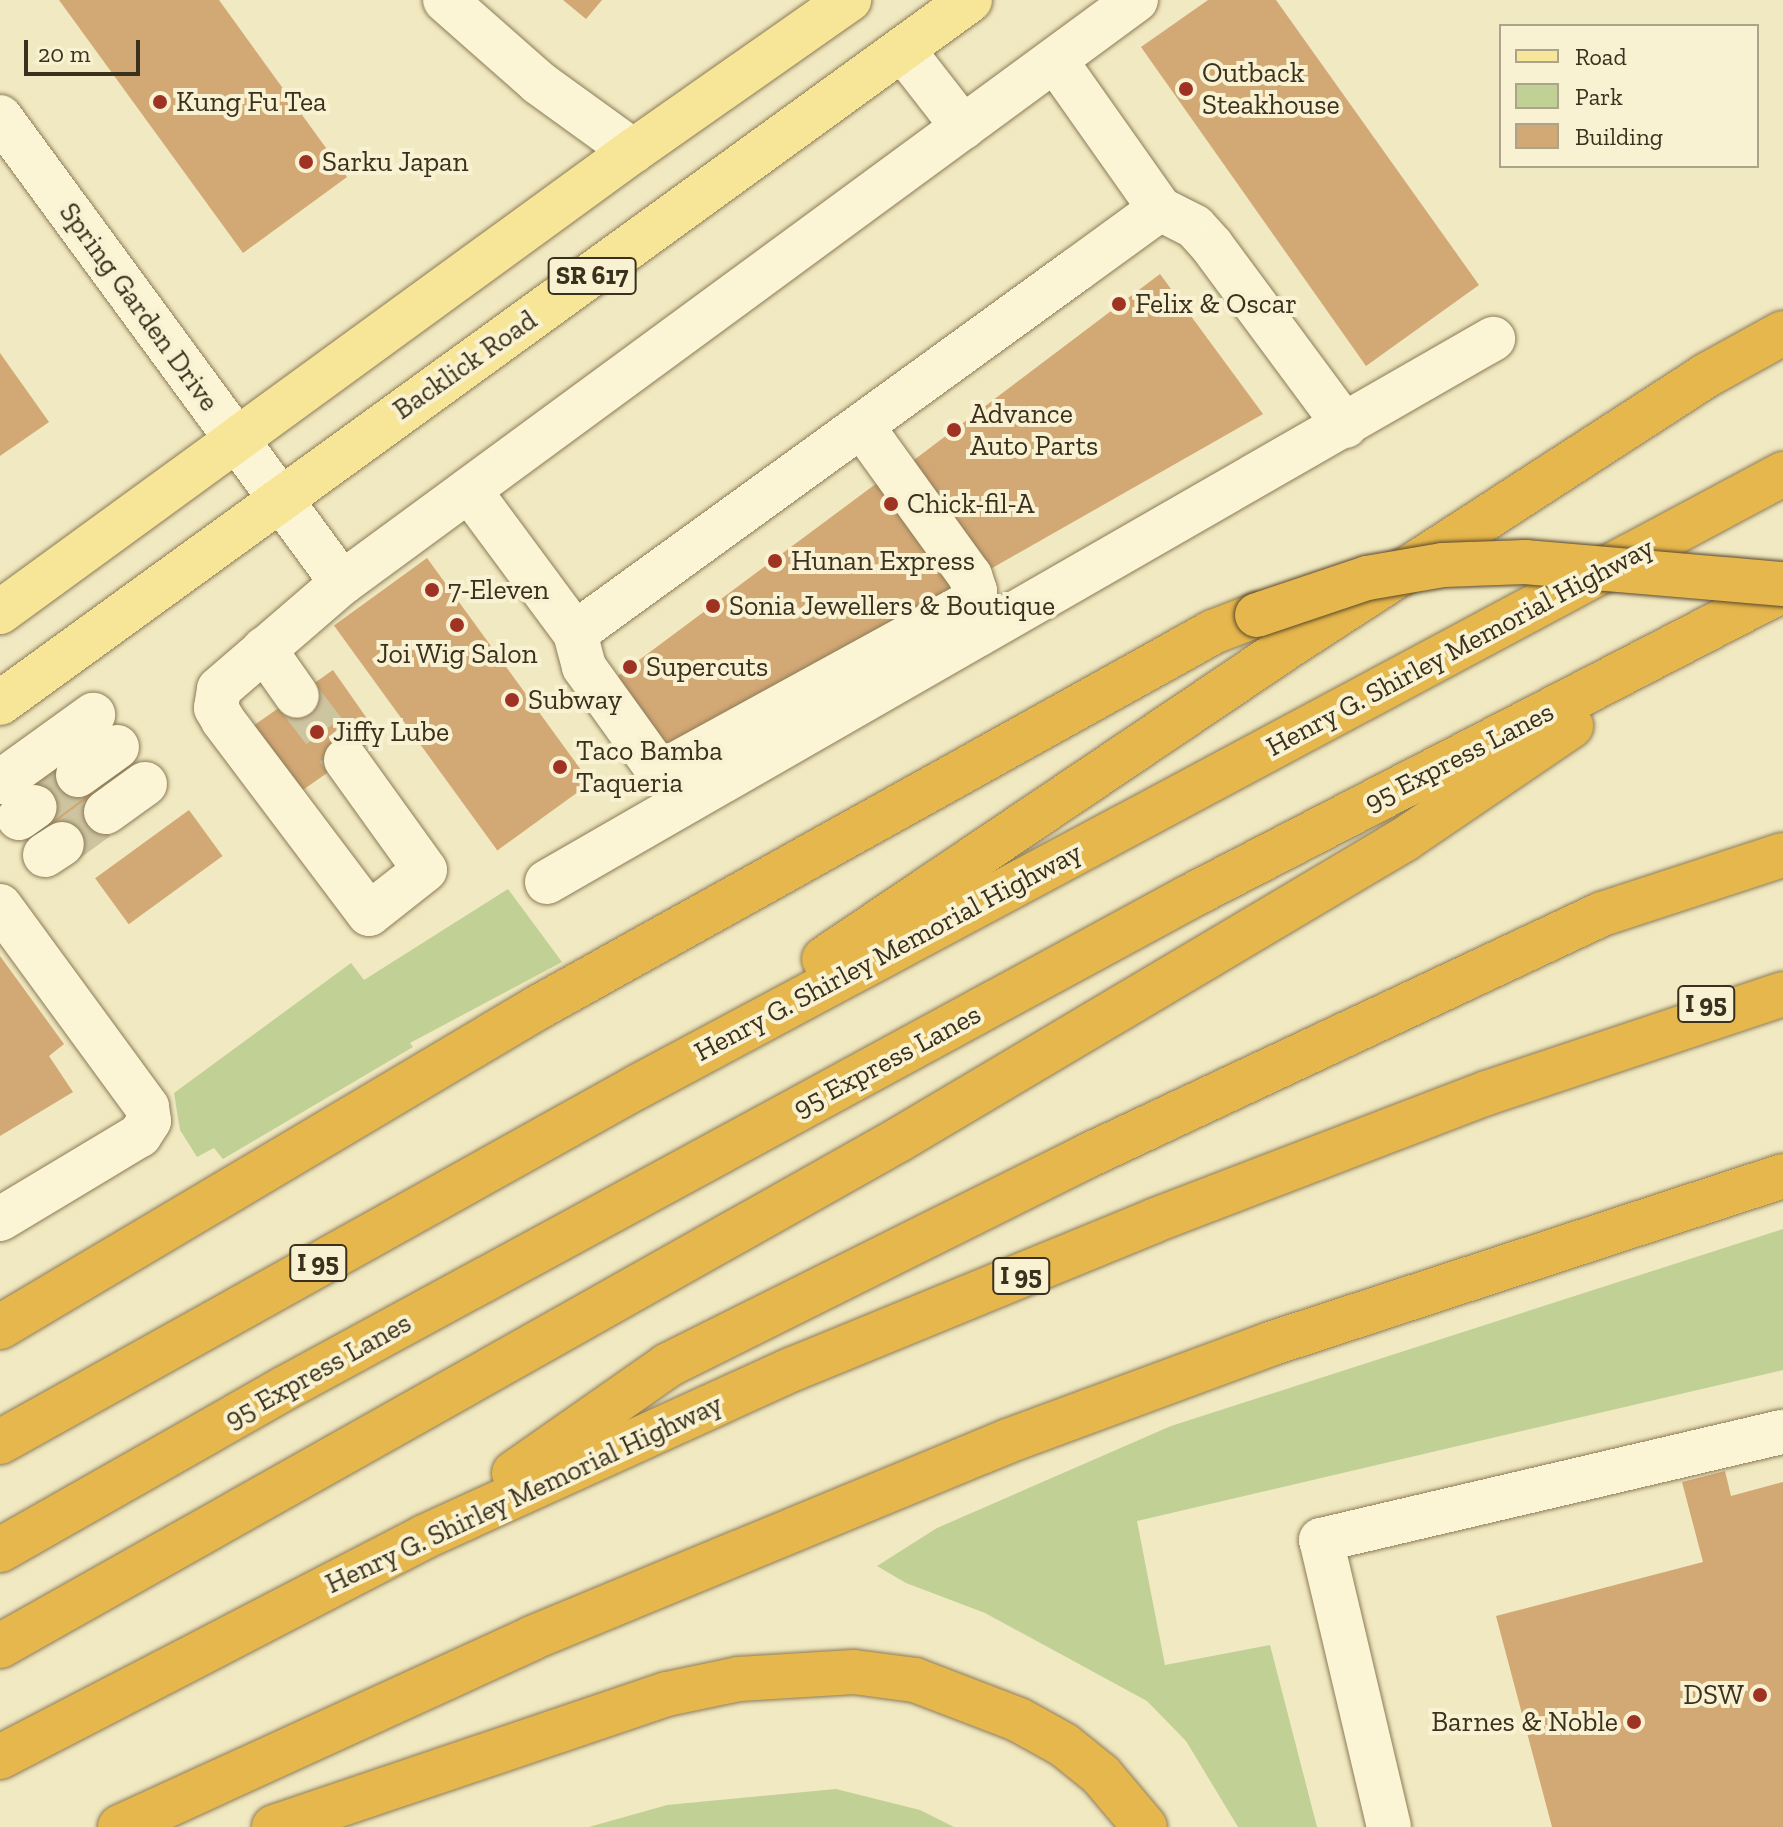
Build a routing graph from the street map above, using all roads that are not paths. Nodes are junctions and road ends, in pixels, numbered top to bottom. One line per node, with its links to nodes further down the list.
1 (445, 0): 9 (street)
2 (849, 0): 9 (main road, SR 617)
3 (970, 0): 5 (main road, Backlick Road / SR 617)
4 (1136, 0): 6 (street)
5 (903, 50): 8 (street); 18 (main road, Backlick Road / SR 617)
6 (1055, 60): 8 (street); 10 (street)
7 (0, 117): 15 (street, Spring Garden Drive)
8 (963, 127): 17 (street)
9 (633, 151): 15 (main road, SR 617)
10 (1160, 209): 13 (street); 14 (street)
11 (1783, 333): 39 (highway)
12 (1493, 339): 14 (street)
13 (862, 426): 23 (street); 23 (street)
14 (1345, 426): 32 (street)
15 (237, 441): 18 (street, Spring Garden Drive); 21 (main road, SR 617)
16 (1783, 474): 39 (highway, Henry G. Shirley Memorial Highway / I 95)
17 (469, 490): 19 (street); 23 (street)
18 (279, 497): 19 (street, Spring Garden Drive); 26 (main road, Backlick Road / SR 617)
19 (342, 583): 24 (street)
20 (1783, 587): 22 (highway, 95 Express Lanes); 42 (highway, bridge)
21 (0, 612)
22 (1735, 614): 46 (highway, 95 Express Lanes); 47 (highway)
23 (575, 633): 32 (street)
24 (264, 649): 25 (street); 27 (street)
25 (297, 696)
26 (0, 703)
27 (346, 760)
28 (78, 775): 30 (street)
29 (145, 784): 31 (street)
30 (18, 803)
31 (106, 812)
32 (666, 813): 34 (street)
33 (1783, 855): 45 (highway)
34 (547, 882)
35 (0, 906): 41 (street)
36 (1783, 966): 38 (highway, I 95)
37 (1783, 994): 38 (highway, Henry G. Shirley Memorial Highway)
38 (1629, 1042): 45 (highway, Henry G. Shirley Memorial Highway / I 95)
39 (637, 1087): 44 (highway, Henry G. Shirley Memorial Highway / I 95)
40 (1783, 1176): 49 (highway)
41 (0, 1219)
42 (0, 1327)
43 (1783, 1432): 52 (street)
44 (0, 1442)
45 (424, 1537): 48 (highway, Henry G. Shirley Memorial Highway / I 95)
46 (0, 1550)
47 (0, 1646)
48 (0, 1757)
49 (120, 1827)
50 (274, 1827): 51 (highway)
51 (1145, 1827)
52 (1389, 1827)

